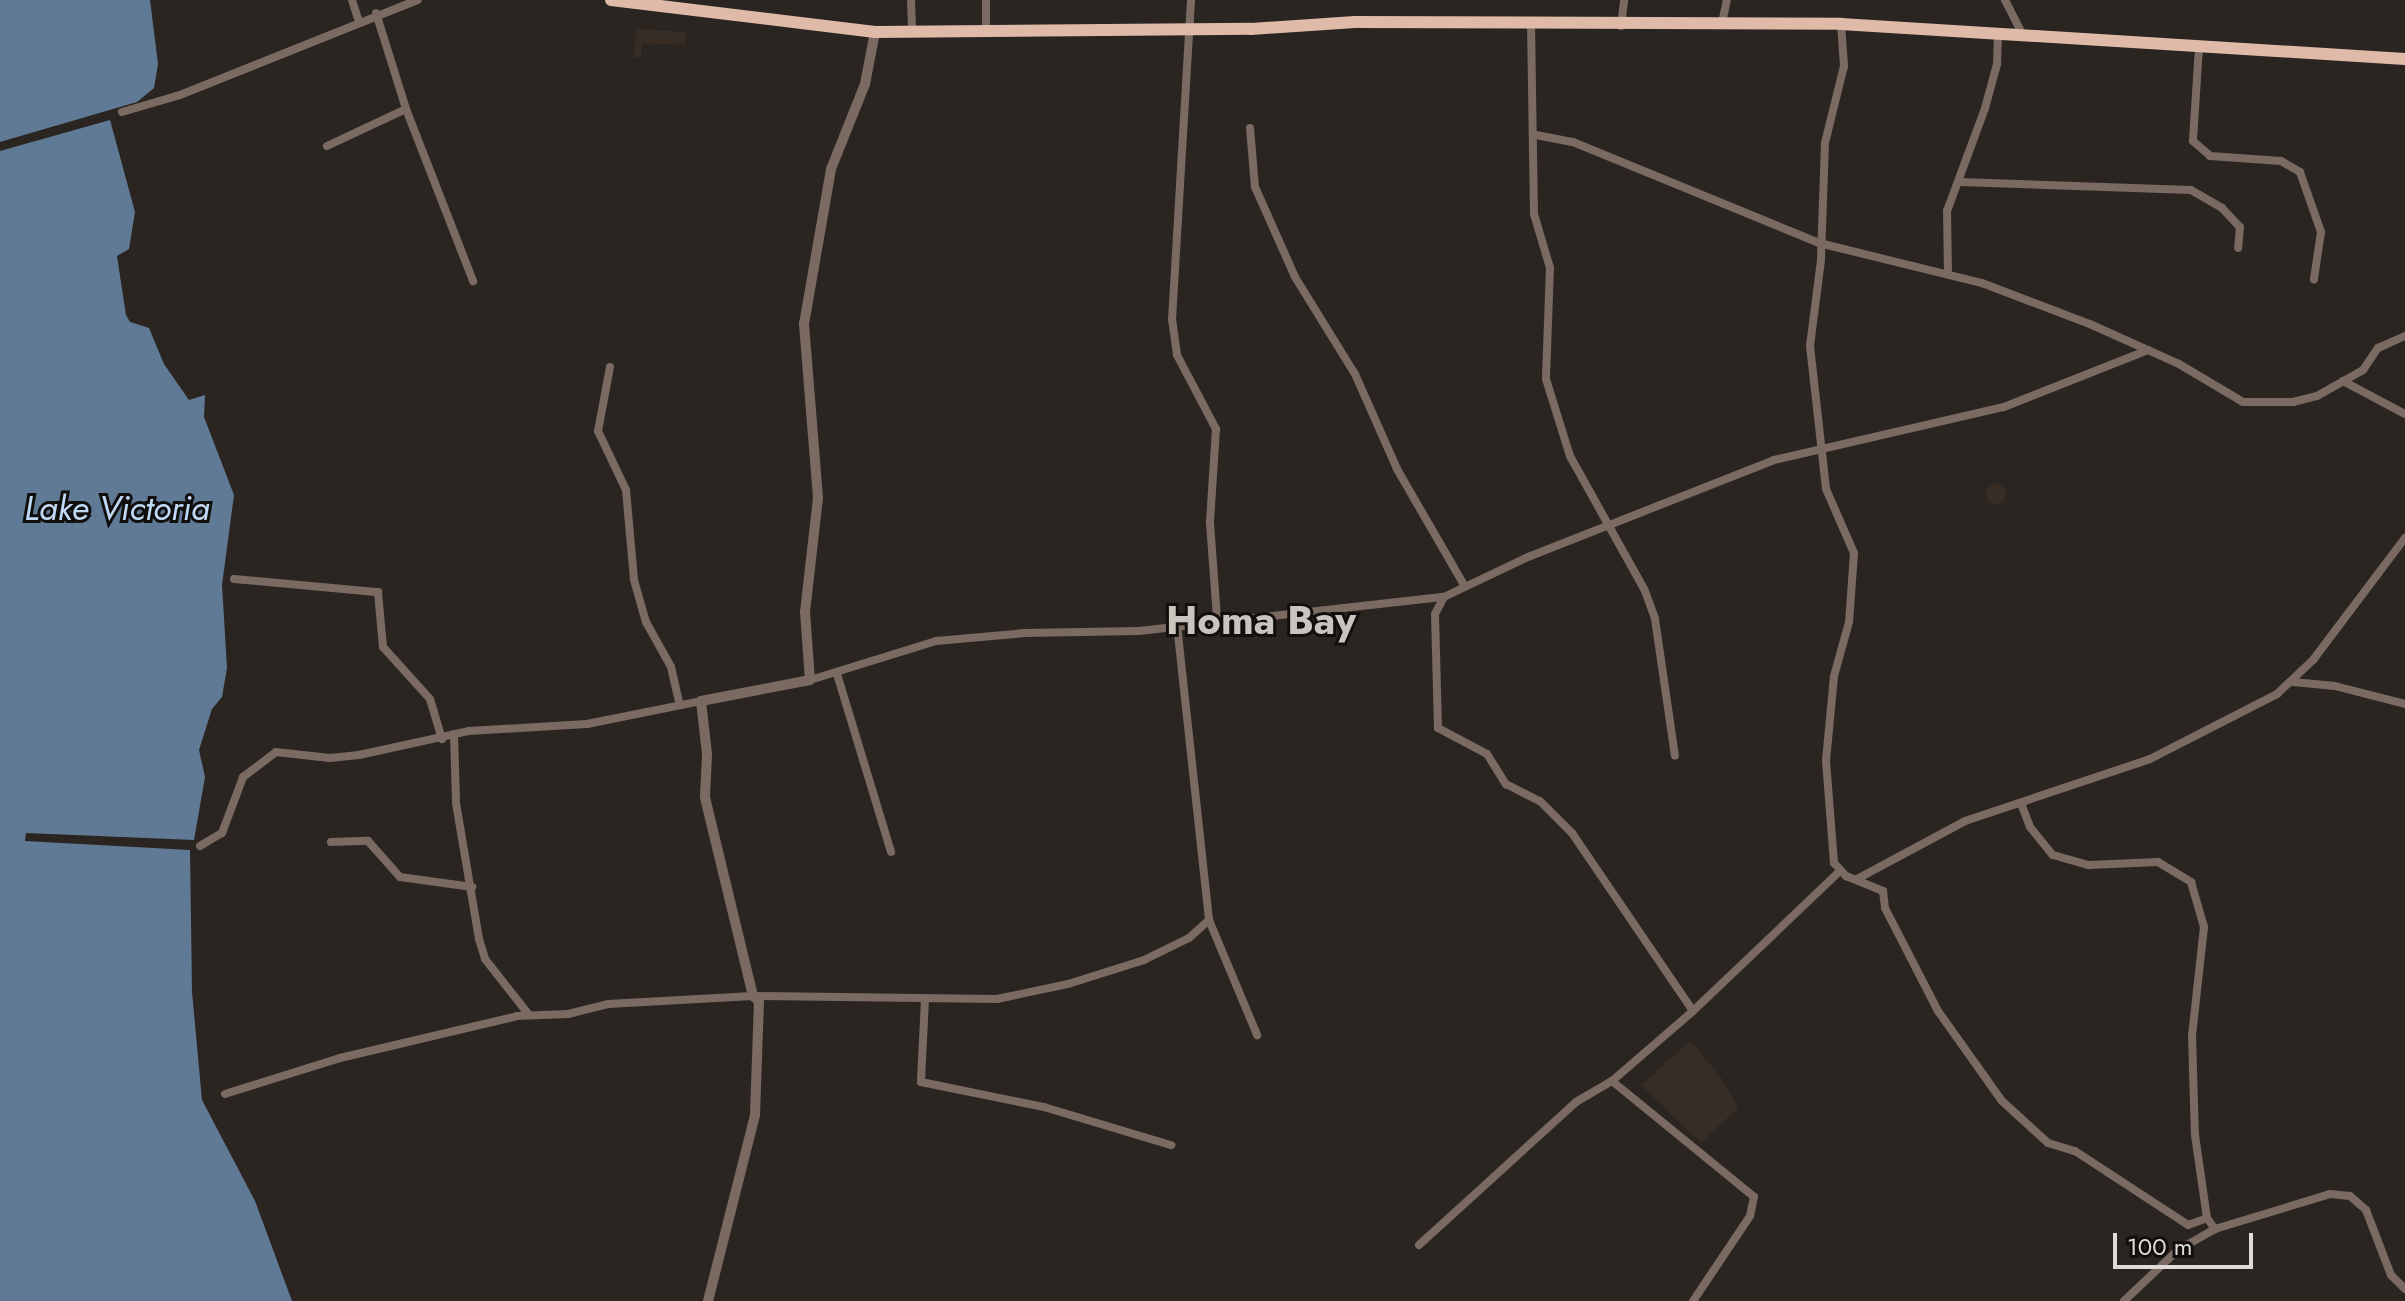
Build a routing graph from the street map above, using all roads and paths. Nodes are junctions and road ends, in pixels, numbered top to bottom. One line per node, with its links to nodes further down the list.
1 (352, 0): 11 (street)
2 (418, 0): 10 (street)
3 (611, 0): 19 (highway)
4 (911, 0): 18 (street)
5 (986, 0): 17 (street)
6 (1191, 0): 16 (street)
7 (1624, 0): 15 (street)
8 (1727, 0): 12 (street)
9 (2005, 0): 20 (street)
10 (376, 13): 11 (street); 24 (street)
11 (359, 21): 25 (street)
12 (1722, 23): 14 (highway); 15 (highway)
13 (1531, 24): 15 (highway); 16 (highway); 27 (street)
14 (1841, 24): 21 (highway); 30 (street)
15 (1621, 26)
16 (1190, 29): 17 (highway); 46 (street)
17 (986, 30): 18 (highway)
18 (912, 31): 19 (highway)
19 (875, 32): 49 (street)
20 (2022, 34): 21 (highway); 22 (highway)
21 (1998, 35): 29 (street)
22 (2199, 47): 23 (highway); 33 (street)
23 (2405, 59)
24 (406, 109): 28 (street); 34 (street)
25 (122, 112)
26 (1250, 128): 44 (street)
27 (1536, 135): 30 (street); 41 (street)
28 (327, 146)
29 (1959, 182): 31 (street); 32 (street)
30 (1819, 243): 32 (street); 40 (street)
31 (2238, 248)
32 (1948, 273): 36 (street)
33 (2314, 279)
34 (473, 281)
35 (2405, 336): 38 (street)
36 (2148, 350): 38 (street); 40 (street)
37 (610, 367): 52 (street)
38 (2343, 381): 39 (street)
39 (2405, 414)
40 (1821, 448): 41 (street); 61 (street)
41 (1608, 529): 44 (street); 56 (street)
42 (2405, 538): 50 (street)
43 (234, 579): 55 (street)
44 (1464, 585): 45 (street)
45 (1444, 597): 46 (street); 67 (street)
46 (1217, 619): 47 (street)
47 (1177, 625): 48 (street); 64 (street)
48 (837, 674): 49 (street); 60 (street)
49 (810, 680): 51 (street)
50 (2293, 682): 53 (street); 57 (street)
51 (701, 701): 52 (street); 65 (street)
52 (679, 703): 54 (street)
53 (2405, 704)
54 (454, 734): 55 (street); 63 (street)
55 (442, 739): 59 (street)
56 (1675, 756)
57 (2022, 806): 62 (street); 73 (street)
58 (331, 842): 63 (street)
59 (200, 846)
60 (891, 852)
61 (1839, 872): 62 (street); 67 (street)
62 (1856, 879): 73 (street)
63 (472, 887): 68 (street)
64 (1209, 920): 66 (street); 69 (street)
65 (753, 996): 66 (street); 68 (street); 77 (street)
66 (925, 999): 72 (street)
67 (1693, 1011): 70 (street)
68 (529, 1015): 71 (street)
69 (1257, 1035)
70 (1612, 1081): 75 (street); 78 (street)
71 (225, 1094)
72 (1171, 1145)
73 (2207, 1218): 74 (street)
74 (2215, 1229): 76 (street); 79 (street)
75 (1419, 1245)
76 (2405, 1289)
77 (708, 1301)
78 (1693, 1301)
79 (2124, 1301)

